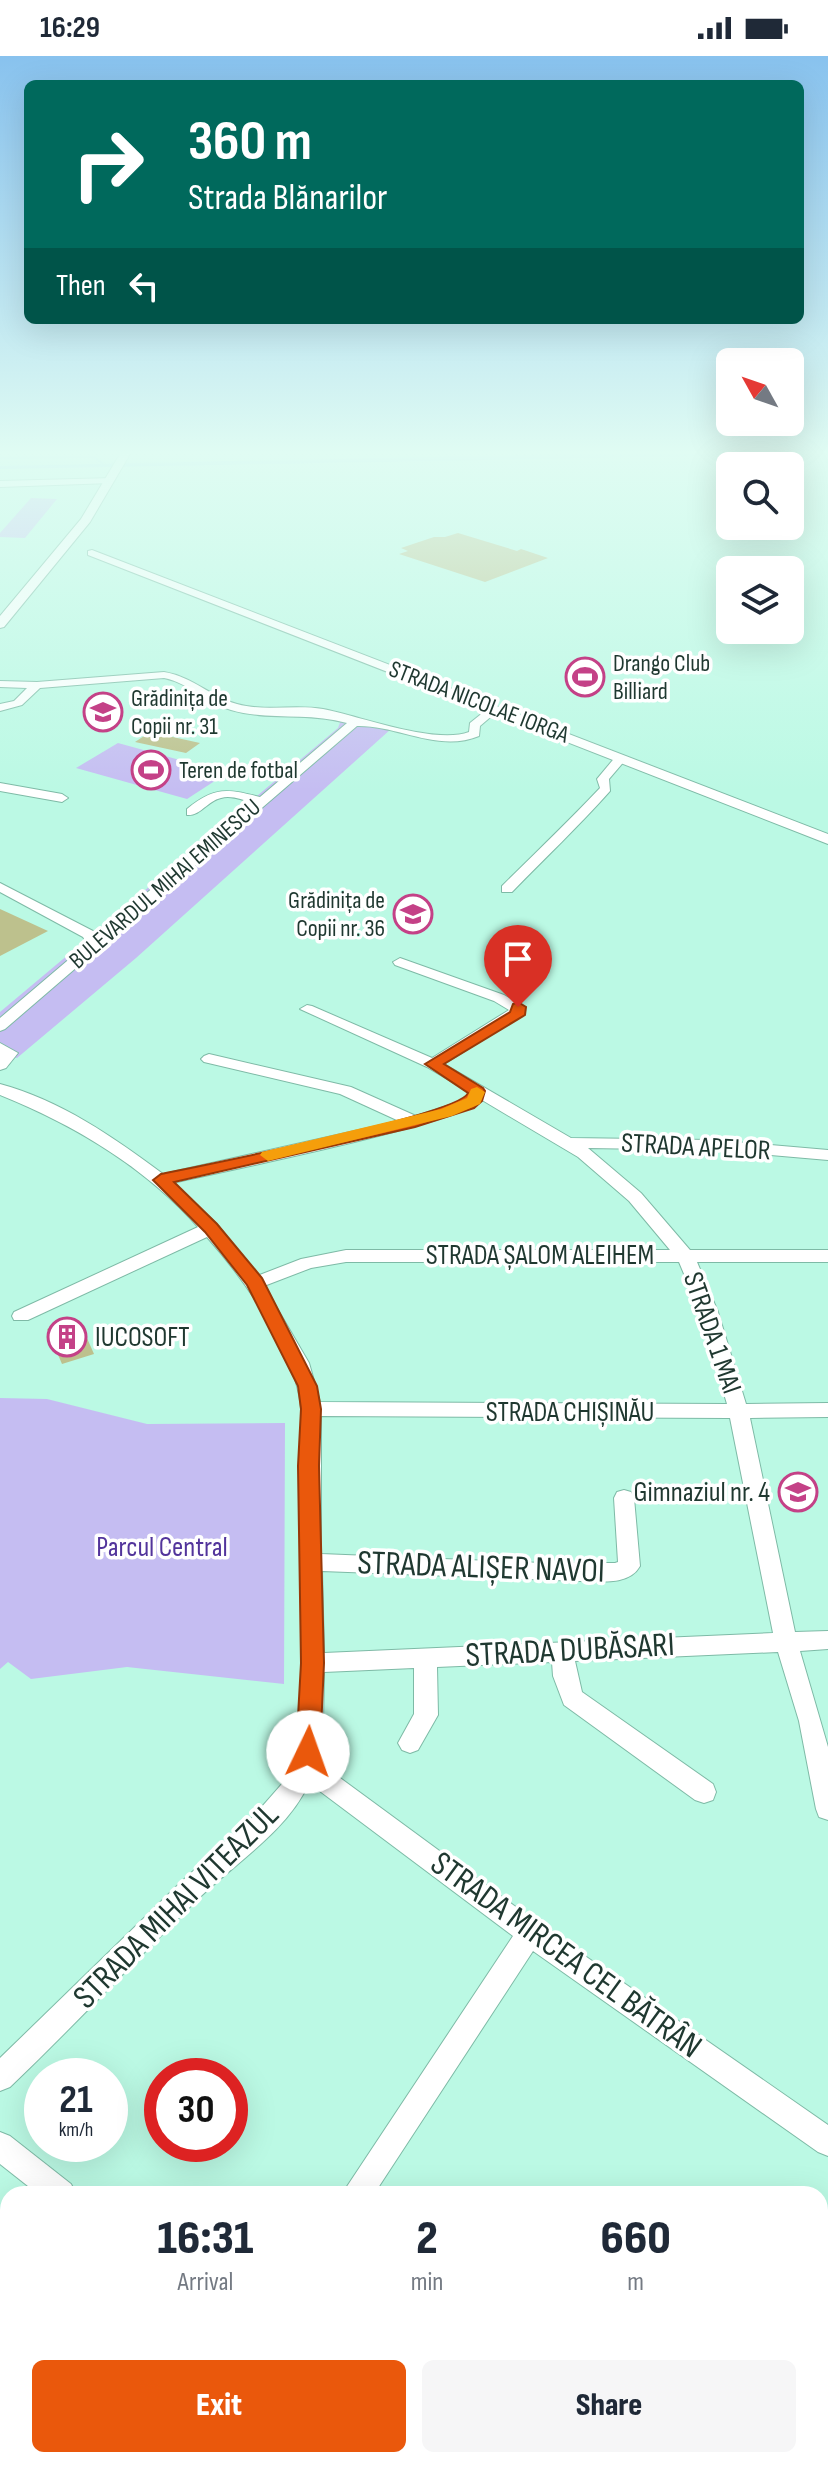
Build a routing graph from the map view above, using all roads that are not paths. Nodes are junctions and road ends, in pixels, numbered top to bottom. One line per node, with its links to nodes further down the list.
1 (52, 567): 3 (main road)
2 (127, 567): 8 (main road, STRADA NICOLAE IORGA)
3 (48, 568): 4 (main road)
4 (0, 624)
5 (0, 684): 6 (street)
6 (37, 685): 7 (street); 9 (street)
7 (0, 708)
8 (494, 709): 9 (street); 10 (main road, STRADA NICOLAE IORGA)
9 (357, 722): 13 (street, BULEVARDUL MIHAI EMINESCU)
10 (621, 758): 15 (main road, STRADA NICOLAE IORGA); 17 (street)
11 (0, 787): 12 (street)
12 (62, 798)
13 (262, 801): 14 (street); 18 (street, BULEVARDUL MIHAI EMINESCU)
14 (191, 812)
15 (828, 839)
16 (0, 887): 18 (street)
17 (507, 889)
18 (94, 944): 21 (street, BULEVARDUL MIHAI EMINESCU)
19 (400, 962): 24 (street)
20 (307, 1009): 24 (street, STRADA 1 MAI)
21 (0, 1026)
22 (0, 1048): 25 (street)
23 (209, 1059): 28 (street)
24 (433, 1064): 27 (street, STRADA 1 MAI)
25 (0, 1065)
26 (0, 1089): 31 (street, STRADA MIHAI VITEAZUL)
27 (477, 1091): 28 (street); 29 (street, STRADA 1 MAI)
28 (415, 1122): 31 (street)
29 (565, 1143): 30 (street, STRADA APELOR); 33 (street, STRADA 1 MAI)
30 (828, 1155)
31 (161, 1180): 32 (street, STRADA MIHAI VITEAZUL)
32 (211, 1228): 35 (street, STRADA MIHAI VITEAZUL); 36 (street)
33 (683, 1254): 34 (street, STRADA ȘALOM ALEIHEM); 35 (street, STRADA ȘALOM ALEIHEM); 39 (street, STRADA 1 MAI)
34 (828, 1256)
35 (255, 1283): 37 (street, STRADA MIHAI VITEAZUL)
36 (21, 1316)
37 (311, 1409): 39 (street, STRADA CHIȘINĂU); 41 (street, STRADA MIHAI VITEAZUL)
38 (828, 1410): 39 (street, STRADA CHIȘINĂU)
39 (739, 1412): 43 (street, STRADA 1 MAI)
40 (624, 1498): 41 (street, STRADA ALIȘER NAVOI)
41 (311, 1562): 46 (street, STRADA MIHAI VITEAZUL)
42 (828, 1640): 43 (street, STRADA DUBĂSARI)
43 (786, 1641): 44 (street, STRADA DUBĂSARI); 50 (street, STRADA 1 MAI)
44 (562, 1650): 45 (street, STRADA DUBĂSARI); 49 (street)
45 (425, 1657): 46 (street, STRADA DUBĂSARI); 47 (street)
46 (313, 1663): 48 (street, STRADA MIHAI VITEAZUL)
47 (410, 1743)
48 (305, 1766): 51 (street, STRADA MIRCEA CEL BĂTRÂN); 52 (street, STRADA MIHAI VITEAZUL)
49 (704, 1792)
50 (828, 1809)
51 (530, 1933): 53 (street, STRADA MIRCEA CEL BĂTRÂN); 56 (street)
52 (0, 2077)
53 (828, 2142)
54 (0, 2146): 55 (street)
55 (51, 2186)
56 (362, 2186)

